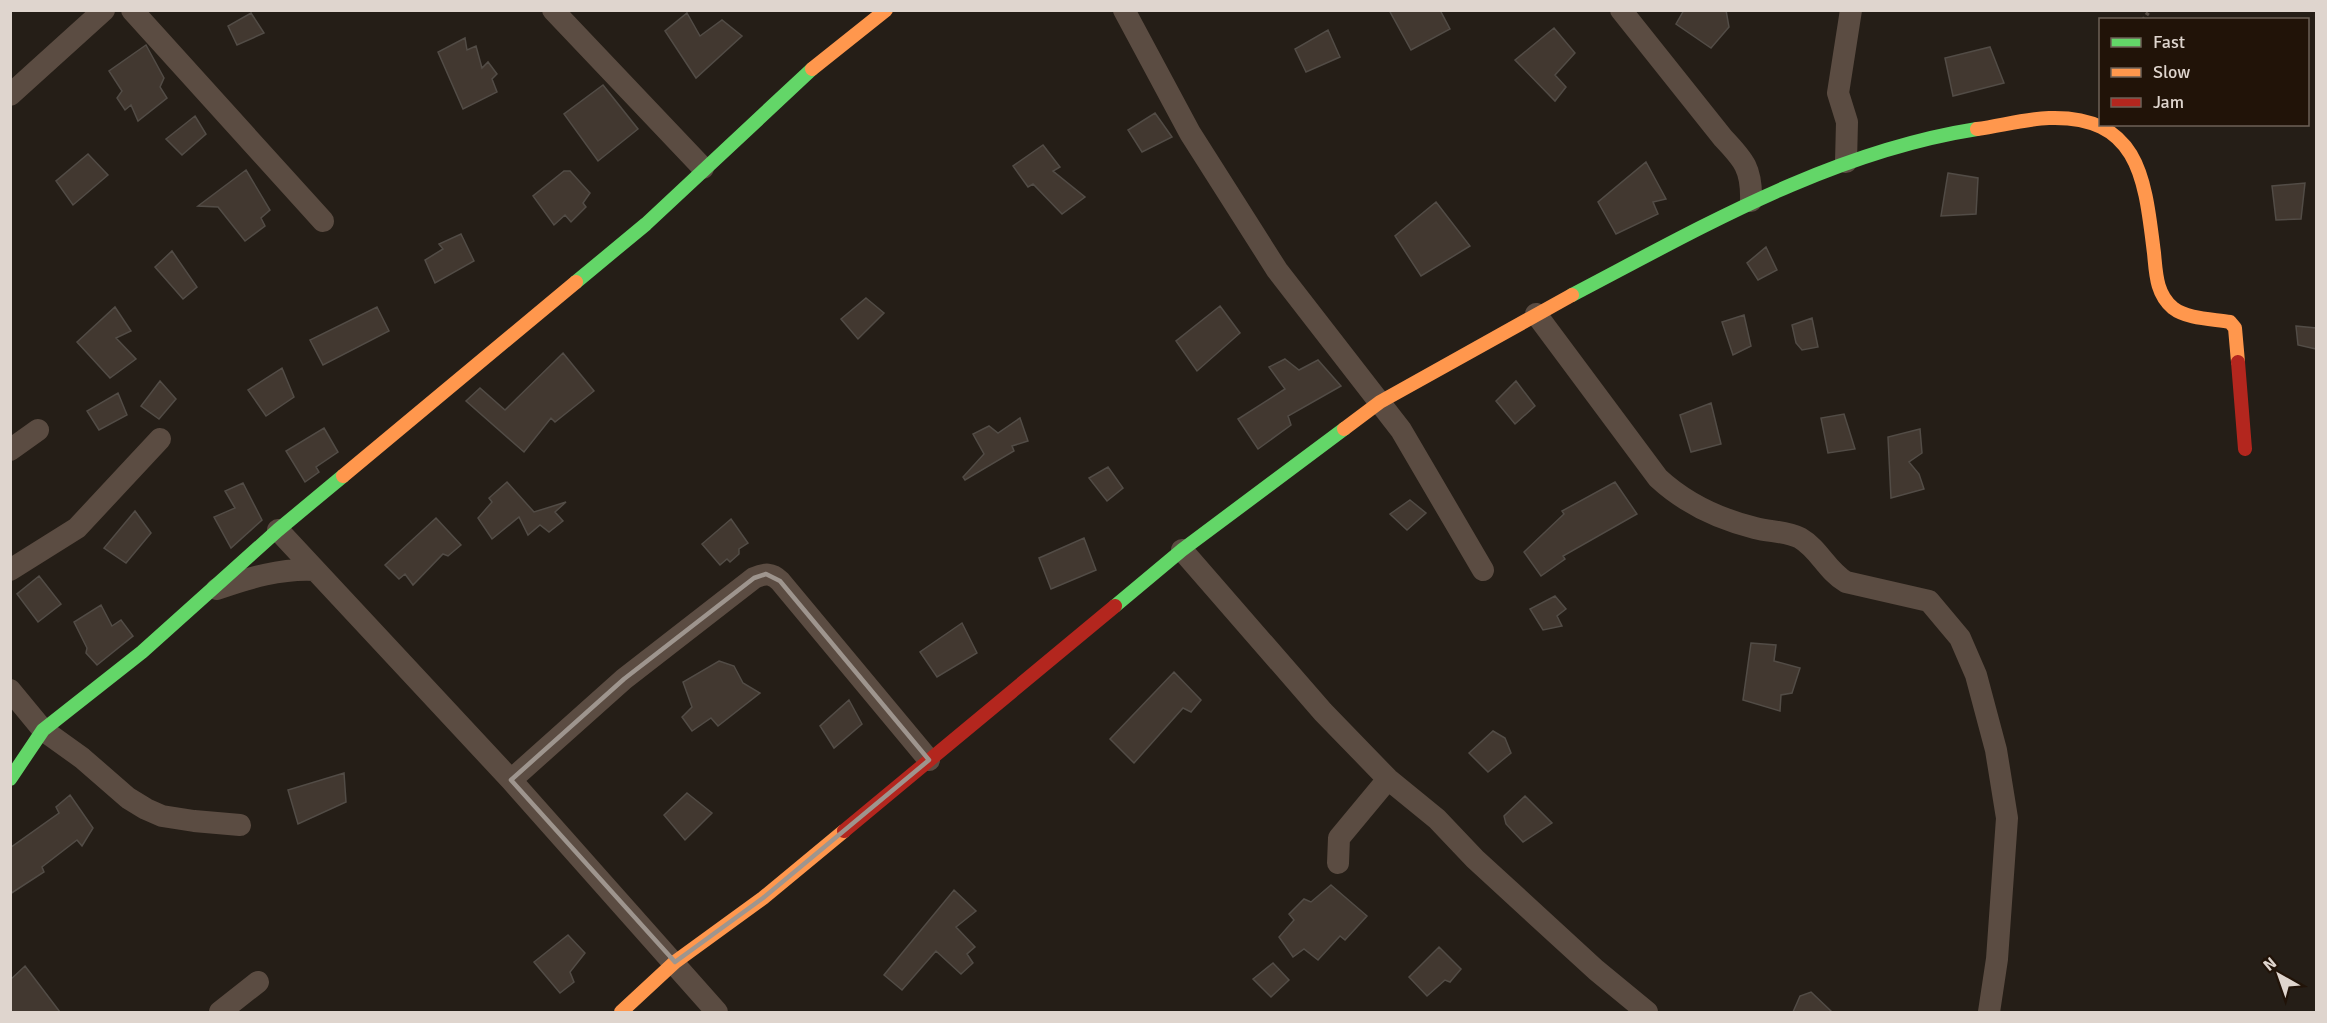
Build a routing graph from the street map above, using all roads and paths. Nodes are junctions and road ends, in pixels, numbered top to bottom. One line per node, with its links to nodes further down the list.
1 (104, 10): 8 (street)
2 (132, 10): 12 (street)
3 (553, 10): 10 (street)
4 (886, 10): 10 (street)
5 (1124, 10): 14 (street)
6 (1621, 10): 11 (street)
7 (1851, 10): 9 (street)
8 (10, 95)
9 (1846, 162): 11 (street); 17 (street)
10 (703, 168): 19 (street)
11 (1751, 201): 13 (street)
12 (323, 221)
13 (1536, 314): 14 (street); 39 (street)
14 (1380, 402): 20 (street); 23 (street)
15 (38, 430): 18 (street)
16 (159, 440): 21 (street)
17 (2245, 448)
18 (10, 450)
19 (278, 530): 22 (street); 24 (street)
20 (1182, 550): 27 (street); 29 (street)
21 (10, 570)
22 (315, 570): 24 (street); 30 (street)
23 (1483, 570)
24 (210, 591): 26 (street)
25 (10, 690): 26 (street)
26 (43, 730): 28 (street); 31 (street)
27 (929, 760): 30 (street); 33 (street)
28 (10, 778)
29 (1388, 779): 32 (street); 38 (street)
30 (511, 780): 33 (street)
31 (240, 825)
32 (1338, 863)
33 (675, 962): 36 (street); 37 (street)
34 (258, 982): 35 (street)
35 (220, 1012)
36 (621, 1012)
37 (717, 1012)
38 (1647, 1012)
39 (1989, 1012)

